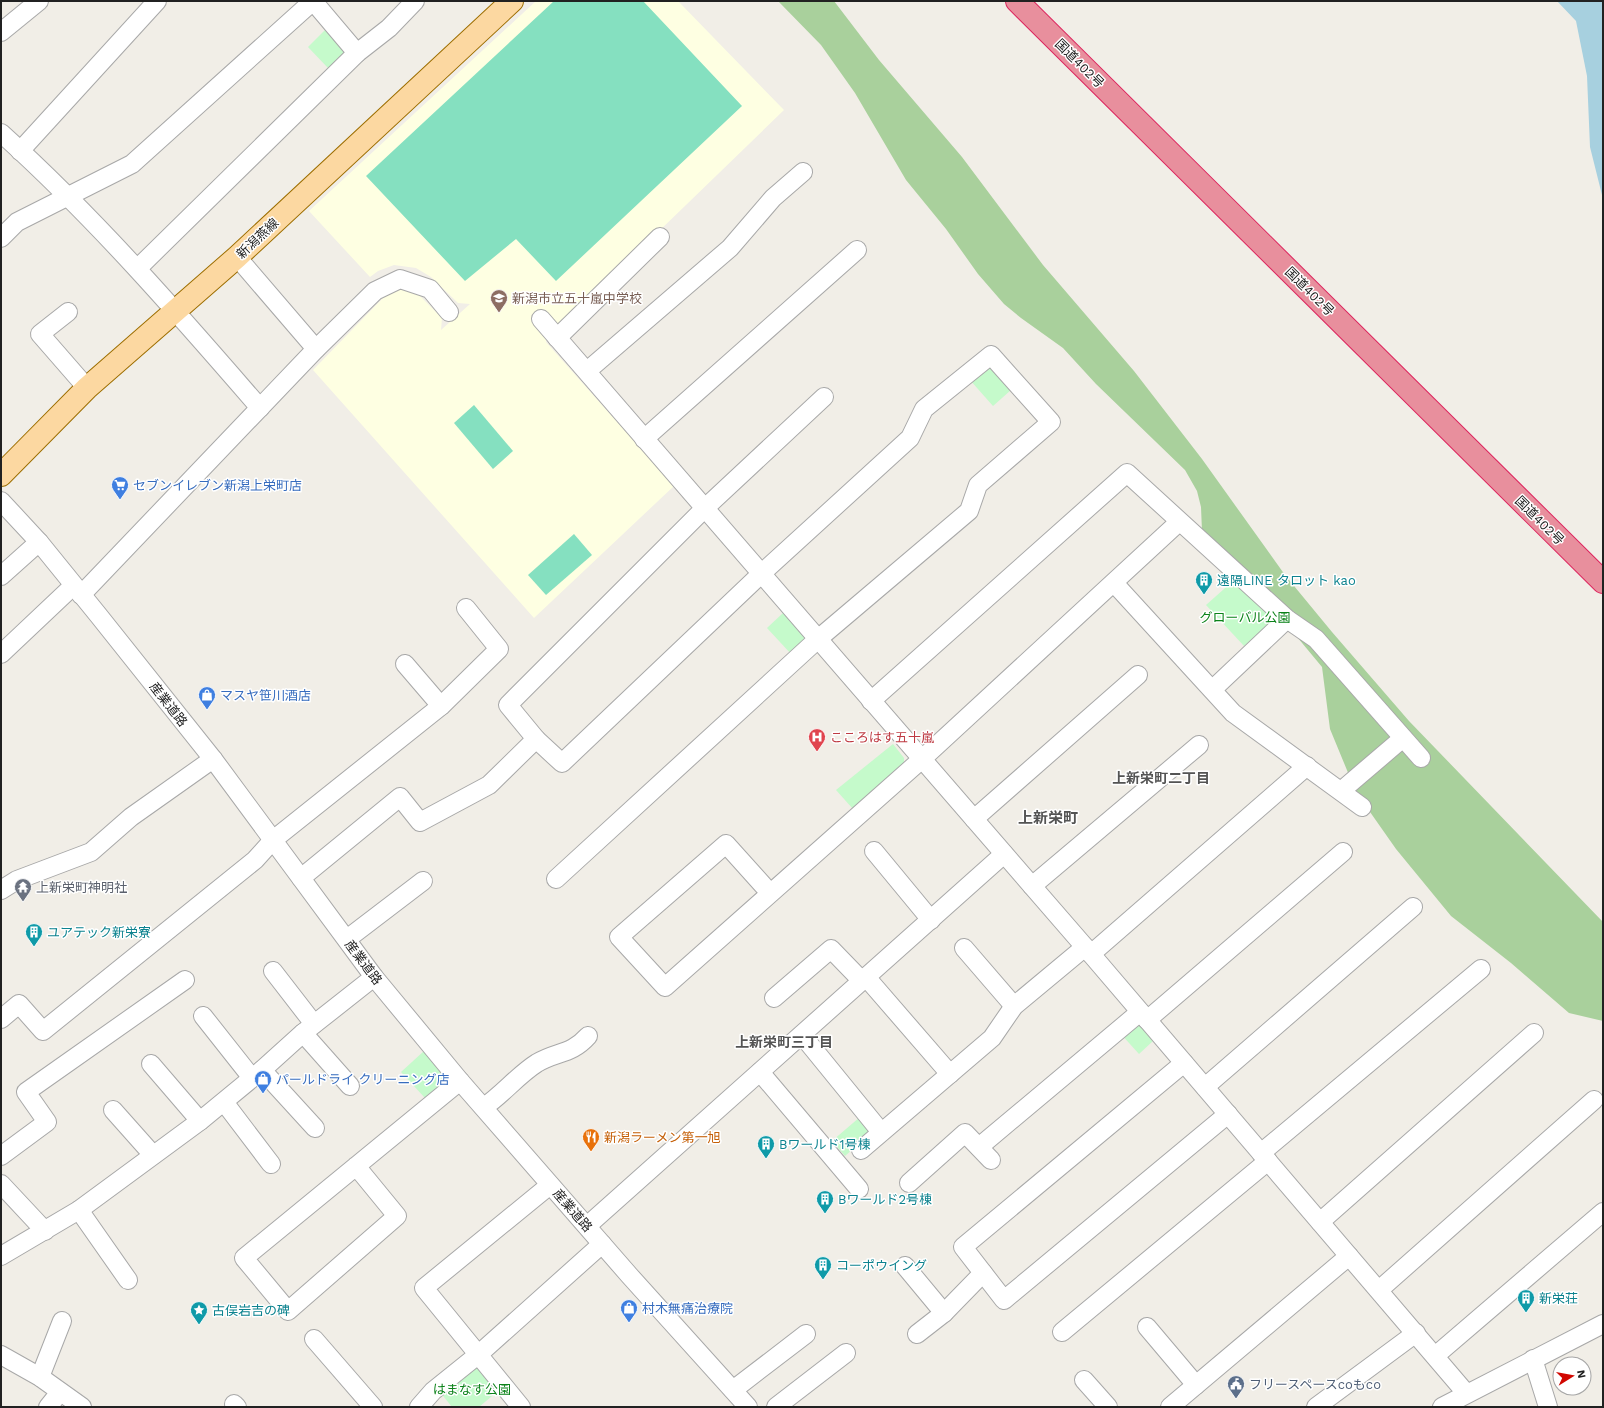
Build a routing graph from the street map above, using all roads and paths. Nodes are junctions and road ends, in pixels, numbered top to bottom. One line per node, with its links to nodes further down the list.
1 (39, 1): 7 (street)
2 (157, 1): 10 (street)
3 (313, 1): 8 (street); 12 (street)
4 (415, 1): 8 (street)
5 (512, 1): 16 (main road, 新潟燕線)
6 (1017, 1): 37 (highway, 国道402号)
7 (1, 32)
8 (357, 53): 17 (street)
9 (1, 133): 10 (street)
10 (20, 150): 12 (street)
11 (803, 172): 24 (street)
12 (67, 195): 14 (street); 17 (street)
13 (660, 237): 22 (street)
14 (1, 238)
15 (857, 250): 28 (street)
16 (237, 256): 18 (main road, 新潟燕線); 23 (street)
17 (138, 268): 18 (street)
18 (176, 311): 25 (main road, 新潟燕線); 27 (street)
19 (68, 312): 25 (street)
20 (449, 312): 23 (street)
21 (541, 319): 22 (street)
22 (557, 338): 24 (street)
23 (316, 349): 27 (street)
24 (587, 371): 28 (street)
25 (87, 388): 29 (main road, 新潟燕線)
26 (824, 397): 31 (street)
27 (260, 408): 38 (street)
28 (644, 438): 31 (street)
29 (1, 475)
30 (1, 500): 33 (street, 産業道路)
31 (705, 508): 34 (street); 49 (street)
32 (1179, 522): 36 (street); 40 (street); 46 (street)
33 (38, 542): 35 (street); 38 (street, 産業道路)
34 (762, 573): 41 (street); 41 (street); 49 (street)
35 (1, 576)
36 (1114, 582): 45 (street); 52 (street)
37 (1603, 582)
38 (77, 590): 42 (street); 53 (street, 産業道路)
39 (466, 608): 47 (street)
40 (1287, 619): 45 (street); 48 (street)
41 (818, 639): 46 (street); 63 (street)
42 (1, 654)
43 (406, 664): 47 (street)
44 (1138, 675): 57 (street)
45 (1213, 689): 54 (street)
46 (871, 701): 52 (street)
47 (441, 706): 58 (street)
48 (1404, 738): 51 (street); 55 (street)
49 (536, 739): 62 (street)
50 (1199, 745): 65 (street)
51 (1421, 758)
52 (922, 759): 57 (street); 67 (street)
53 (213, 760): 58 (street, 産業道路); 66 (street)
54 (1307, 766): 55 (street); 72 (street)
55 (1341, 791): 56 (street)
56 (1362, 807)
57 (974, 819): 61 (street)
58 (273, 840): 62 (street, 産業道路); 82 (street)
59 (874, 851): 69 (street)
60 (1343, 852): 81 (street)
61 (1004, 854): 65 (street); 69 (street)
62 (301, 878): 70 (street, 産業道路)
63 (556, 879)
64 (423, 881): 70 (street)
65 (1032, 886): 72 (street)
66 (1, 890)
67 (770, 893): 67 (street)
68 (1413, 907): 94 (street)
69 (931, 920): 76 (street)
70 (347, 940): 75 (street, 産業道路)
71 (964, 948): 79 (street)
72 (1088, 951): 79 (street); 81 (street)
73 (1481, 969): 106 (street)
74 (273, 971): 83 (street)
75 (374, 977): 83 (street); 92 (street, 産業道路)
76 (864, 979): 78 (street); 85 (street); 91 (street)
77 (185, 980): 105 (street)
78 (774, 998)
79 (1014, 1006): 91 (street)
80 (203, 1016): 90 (street)
81 (1144, 1016): 87 (street); 109 (street)
82 (1, 1020)
83 (308, 1029): 90 (street); 93 (street)
84 (1534, 1033): 115 (street)
85 (802, 1035): 89 (street); 102 (street)
86 (588, 1036): 97 (street)
87 (1184, 1063): 94 (street); 122 (street)
88 (151, 1064): 100 (street)
89 (760, 1072): 112 (street); 116 (street)
90 (257, 1074): 96 (street); 101 (street)
91 (950, 1074): 102 (street)
92 (460, 1082): 97 (street, 産業道路); 108 (street)
93 (350, 1086)
94 (1205, 1087): 99 (street)
95 (1594, 1100): 124 (street)
96 (224, 1102): 100 (street); 107 (street)
97 (484, 1107): 111 (street, 産業道路)
98 (113, 1110): 104 (street)
99 (1228, 1114): 106 (street); 122 (street)
100 (200, 1121): 104 (street)
101 (315, 1128)
102 (881, 1132): 103 (street)
103 (861, 1150)
104 (153, 1155): 113 (street)
105 (1, 1156)
106 (1264, 1157): 115 (street); 129 (street)
107 (272, 1164)
108 (356, 1166): 108 (street)
109 (909, 1183)
110 (1, 1184): 117 (street)
111 (550, 1185): 116 (street, 産業道路); 135 (street)
112 (859, 1189)
113 (79, 1210): 117 (street); 123 (street)
114 (1603, 1212): 137 (street)
115 (1320, 1222): 120 (street)
116 (587, 1226): 118 (street, 産業道路)
117 (45, 1231): 119 (street)
118 (602, 1244): 135 (street); 142 (street, 産業道路)
119 (1, 1256)
120 (1349, 1256): 124 (street); 141 (street)
121 (905, 1266): 125 (street)
122 (983, 1273): 125 (street)
123 (128, 1280)
124 (1379, 1290): 130 (street)
125 (944, 1313): 132 (street)
126 (62, 1321): 139 (street)
127 (1603, 1324): 138 (street)
128 (1147, 1327): 141 (street)
129 (1062, 1332)
130 (1416, 1333): 137 (street); 154 (street)
131 (806, 1334): 142 (street)
132 (917, 1334)
133 (314, 1339): 147 (street)
134 (846, 1353): 151 (street)
135 (479, 1354): 148 (street); 149 (street)
136 (1, 1355): 139 (street)
137 (1435, 1356): 144 (street)
138 (1533, 1359): 144 (street); 156 (street)
139 (40, 1377): 143 (street)
140 (1084, 1380): 152 (street)
141 (1196, 1385): 153 (street)
142 (733, 1390): 150 (street, 産業道路)
143 (60, 1392): 145 (street); 146 (street)
144 (1466, 1393): 155 (street)
145 (48, 1407)
146 (82, 1407)
147 (373, 1407)
148 (419, 1407)
149 (521, 1407)
150 (748, 1407)
151 (776, 1407)
152 (1108, 1407)
153 (1170, 1407)
154 (1316, 1407)
155 (1442, 1407)
156 (1548, 1407)

